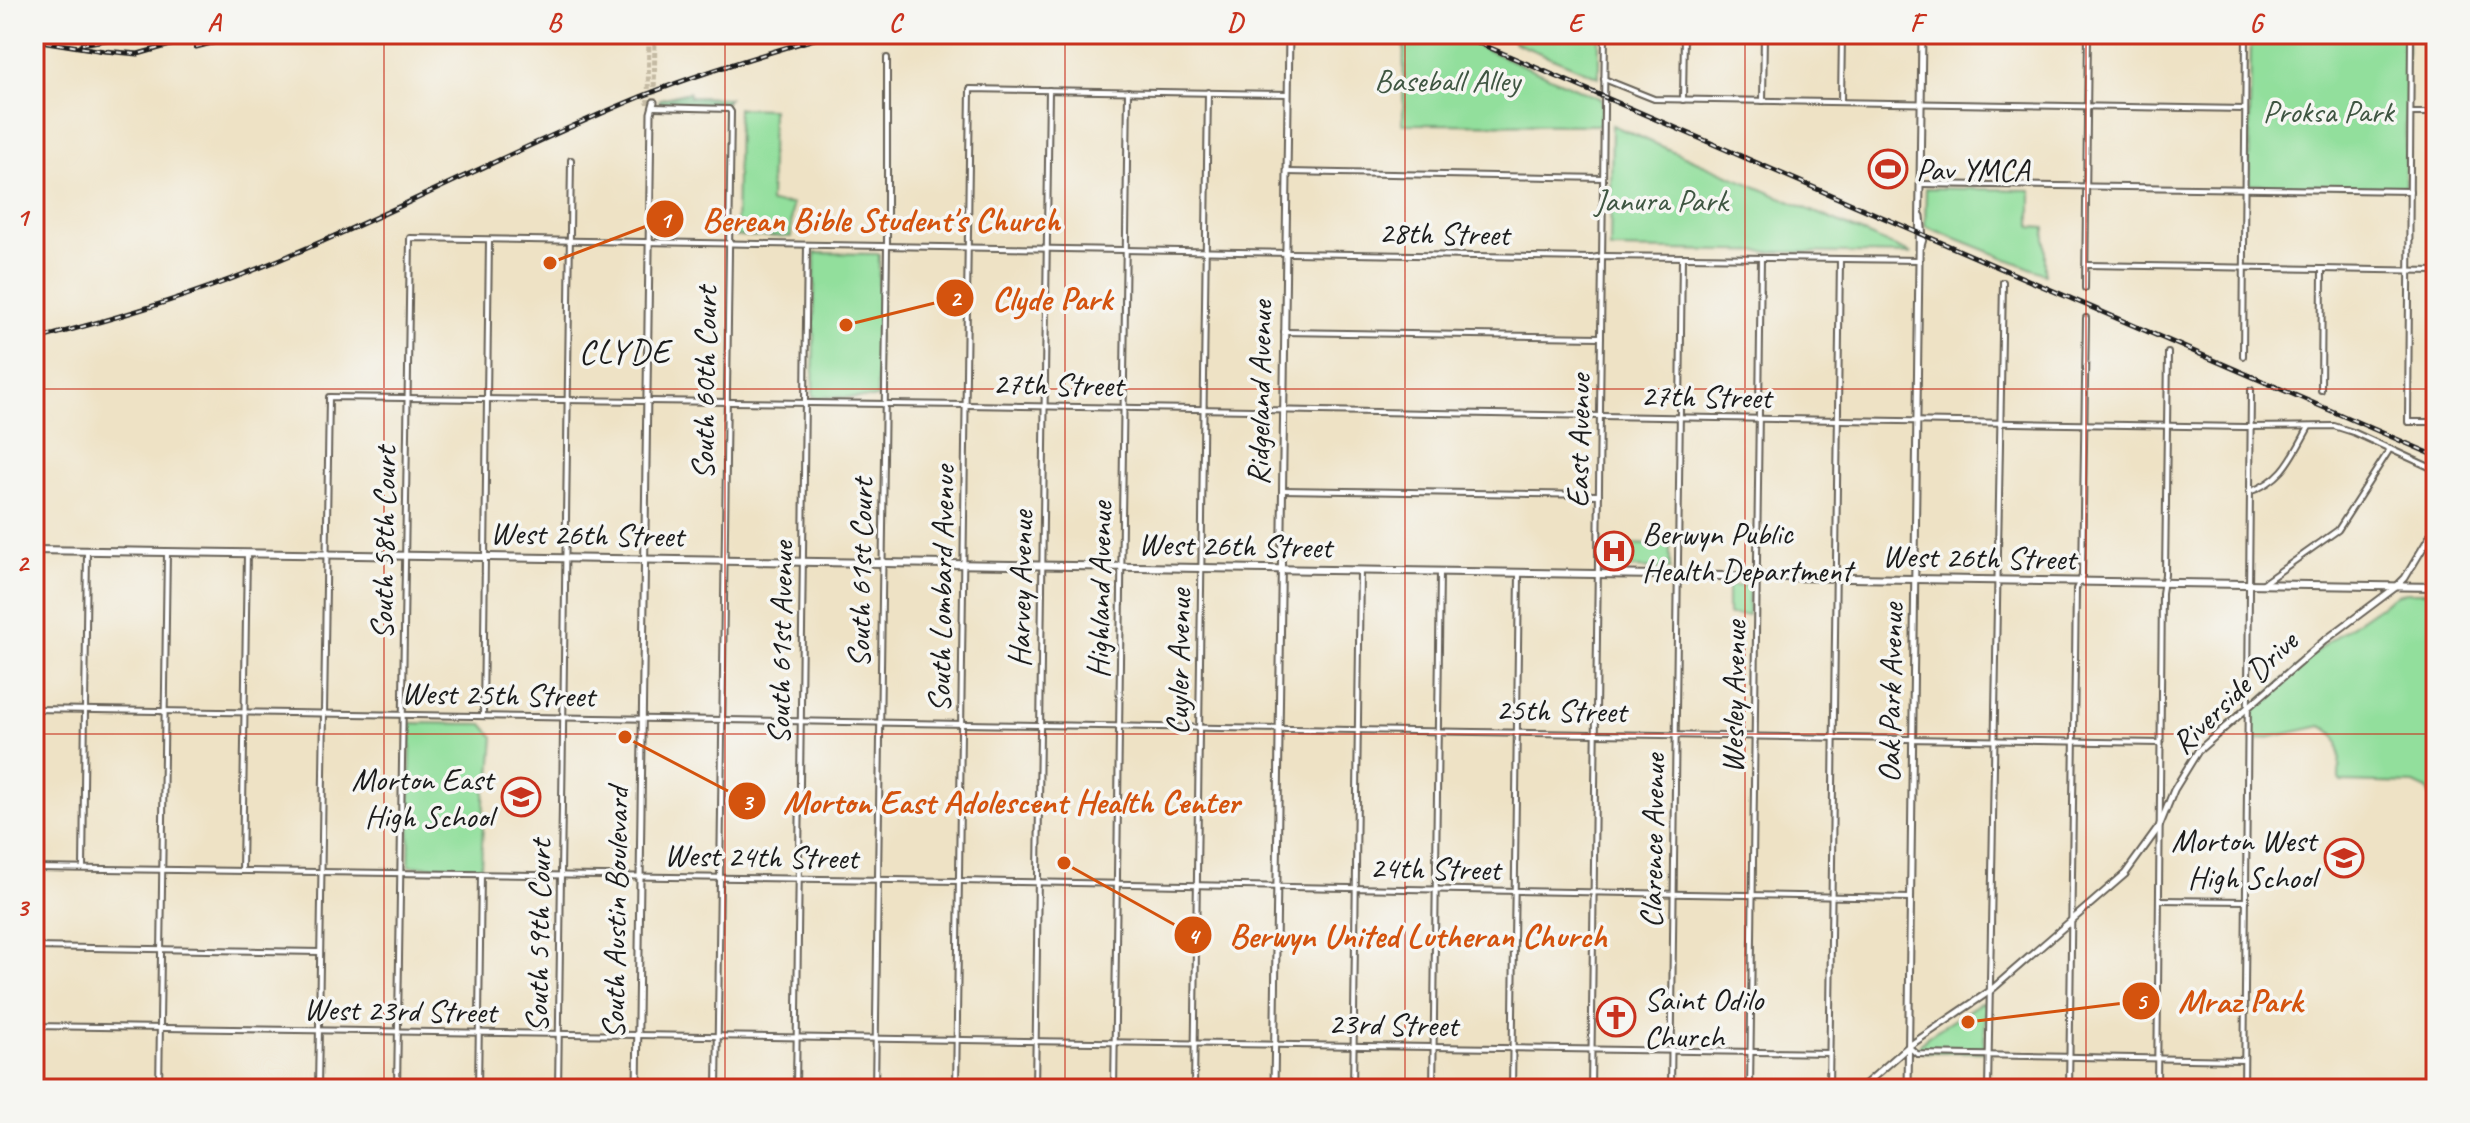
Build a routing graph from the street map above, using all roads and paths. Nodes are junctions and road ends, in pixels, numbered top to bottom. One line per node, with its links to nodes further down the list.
1 (1289, 34): 15 (street, Ridgeland Avenue)
2 (1605, 34): 11 (street, East Avenue)
3 (1684, 34): 16 (street)
4 (1764, 34): 17 (street)
5 (1842, 34): 18 (street)
6 (1922, 34): 19 (street, Oak Park Avenue)
7 (2088, 34): 21 (street)
8 (2246, 34): 22 (street)
9 (2411, 34): 23 (street)
10 (887, 58): 38 (street, South 61st Court)
11 (1604, 79): 16 (street); 27 (street, East Avenue)
12 (1049, 90): 13 (street); 39 (street, South Lombard Avenue); 40 (street, Harvey Avenue)
13 (1128, 91): 14 (street); 41 (street, Highland Avenue)
14 (1208, 92): 15 (street); 42 (street, Cuyler Avenue)
15 (1288, 94): 26 (street, Ridgeland Avenue)
16 (1683, 100): 17 (street)
17 (1763, 101): 18 (street)
18 (1841, 102): 19 (street)
19 (1921, 104): 21 (street); 28 (street, Oak Park Avenue)
20 (652, 106): 35 (street, South Austin Boulevard); 36 (street, South 60th Court)
21 (2087, 106): 22 (street); 29 (street)
22 (2245, 109): 30 (street)
23 (2411, 113): 24 (street); 31 (street)
24 (2436, 113)
25 (571, 160): 34 (street, South 59th Court)
26 (1287, 172): 27 (street); 43 (street, Ridgeland Avenue)
27 (1603, 178): 44 (street, East Avenue)
28 (1920, 184): 29 (street); 48 (street, Oak Park Avenue)
29 (2086, 187): 30 (street); 49 (street)
30 (2244, 189): 31 (street); 50 (street)
31 (2410, 191): 52 (street)
32 (410, 238): 33 (street, 28th Street); 63 (street, South 58th Court)
33 (489, 240): 34 (street, 28th Street); 64 (street)
34 (569, 242): 35 (street, 28th Street); 65 (street, South 59th Court)
35 (649, 243): 36 (street, 28th Street); 66 (street, South Austin Boulevard)
36 (727, 244): 37 (street, 28th Street); 67 (street, South 60th Court)
37 (807, 245): 38 (street, 28th Street); 68 (street, South 61st Avenue)
38 (887, 247): 39 (street, 28th Street); 69 (street, South 61st Court)
39 (968, 248): 40 (street, 28th Street); 70 (street, South Lombard Avenue)
40 (1046, 249): 41 (street, 28th Street); 71 (street, Harvey Avenue)
41 (1126, 250): 42 (street, 28th Street); 72 (street, Highland Avenue)
42 (1206, 251): 43 (street, 28th Street); 73 (street, Cuyler Avenue)
43 (1285, 253): 44 (street, 28th Street); 57 (street, Ridgeland Avenue)
44 (1603, 256): 45 (street, 28th Street); 58 (street, East Avenue)
45 (1682, 257): 46 (street, 28th Street); 76 (street, Clarence Avenue)
46 (1761, 258): 47 (street, 28th Street); 77 (street, Wesley Avenue)
47 (1840, 259): 48 (street, 28th Street); 78 (street)
48 (1919, 260): 79 (street, Oak Park Avenue)
49 (2086, 265): 50 (street); 55 (street)
50 (2244, 267): 51 (street); 60 (street)
51 (2322, 269): 52 (street); 62 (street)
52 (2409, 271): 53 (street); 80 (street)
53 (2436, 271)
54 (2003, 282): 81 (street)
55 (2085, 288)
56 (2086, 318): 82 (street)
57 (1284, 332): 58 (street); 74 (street, Ridgeland Avenue)
58 (1601, 337): 75 (street, East Avenue)
59 (2168, 353): 83 (street)
60 (2243, 356)
61 (2251, 390): 84 (street)
62 (2321, 390)
63 (408, 398): 64 (street, 27th Street); 96 (street, 27th Street); 97 (street, South 58th Court)
64 (487, 399): 65 (street, 27th Street); 98 (street)
65 (567, 400): 66 (street, 27th Street); 99 (street, South 59th Court)
66 (647, 401): 67 (street, 27th Street); 100 (street, South Austin Boulevard)
67 (727, 402): 68 (street, 27th Street); 101 (street, South 60th Court)
68 (805, 403): 69 (street, 27th Street); 102 (street, South 61st Avenue)
69 (884, 404): 70 (street, 27th Street); 103 (street, South 61st Court)
70 (966, 405): 71 (street, 27th Street); 104 (street, South Lombard Avenue)
71 (1044, 406): 72 (street, 27th Street); 105 (street, Harvey Avenue)
72 (1124, 408): 73 (street, 27th Street); 106 (street, Highland Avenue)
73 (1203, 409): 74 (street, 27th Street); 107 (street, Cuyler Avenue)
74 (1283, 411): 75 (street, 27th Street); 88 (street, Ridgeland Avenue)
75 (1600, 416): 76 (street, 27th Street); 90 (street, East Avenue)
76 (1680, 418): 77 (street, 27th Street); 113 (street, Clarence Avenue)
77 (1759, 419): 78 (street, 27th Street); 114 (street, Wesley Avenue)
78 (1838, 420): 79 (street, 27th Street); 115 (street)
79 (1918, 422): 81 (street, 27th Street); 116 (street, Oak Park Avenue)
80 (2436, 422)
81 (2001, 423): 82 (street, 27th Street); 117 (street)
82 (2084, 424): 83 (street, 27th Street); 118 (street)
83 (2167, 426): 84 (street, 27th Street); 119 (street)
84 (2250, 426): 85 (street, 27th Street); 89 (street)
85 (2309, 427): 86 (street, 27th Street); 89 (street)
86 (2390, 449): 87 (street, 27th Street); 121 (street)
87 (2436, 470)
88 (1282, 490): 90 (street); 108 (street, Ridgeland Avenue)
89 (2249, 492): 120 (street)
90 (1599, 495): 112 (street, East Avenue)
91 (2436, 526): 122 (street, Riverside Drive)
92 (34, 550): 93 (main road, West 26th Street)
93 (87, 551): 94 (main road, West 26th Street); 126 (street)
94 (167, 552): 95 (main road, West 26th Street); 127 (street)
95 (247, 553): 96 (main road, West 26th Street); 128 (street)
96 (326, 554): 97 (main road, West 26th Street); 129 (street)
97 (405, 556): 98 (main road, West 26th Street); 130 (street, South 58th Court)
98 (485, 557): 99 (main road, West 26th Street); 131 (street)
99 (565, 558): 100 (main road, West 26th Street); 132 (street, South 59th Court)
100 (644, 559): 101 (main road, West 26th Street); 133 (street, South Austin Boulevard)
101 (724, 560): 102 (main road, West 26th Street); 134 (street, South 60th Court)
102 (803, 561): 103 (main road, West 26th Street); 135 (street, South 61st Avenue)
103 (882, 562): 104 (main road, West 26th Street); 136 (street, South 61st Court)
104 (963, 564): 105 (main road, West 26th Street); 137 (street, South Lombard Avenue)
105 (1042, 565): 106 (main road, West 26th Street); 138 (street, Harvey Avenue)
106 (1122, 566): 107 (main road, West 26th Street); 139 (street, Highland Avenue)
107 (1201, 568): 108 (main road, West 26th Street); 140 (street, Cuyler Avenue)
108 (1281, 570): 109 (main road, West 26th Street); 141 (street, Ridgeland Avenue)
109 (1360, 571): 110 (main road, West 26th Street); 142 (street)
110 (1440, 573): 111 (main road, West 26th Street); 143 (street)
111 (1519, 574): 112 (main road, West 26th Street); 144 (street)
112 (1598, 575): 113 (main road, West 26th Street); 145 (street, East Avenue)
113 (1678, 576): 114 (main road, West 26th Street); 146 (street, Clarence Avenue)
114 (1757, 578): 115 (main road, West 26th Street); 147 (street, Wesley Avenue)
115 (1836, 579): 116 (main road, West 26th Street); 148 (street)
116 (1915, 580): 117 (main road, West 26th Street); 149 (street, Oak Park Avenue)
117 (1997, 581): 118 (main road, West 26th Street); 150 (street)
118 (2079, 582): 119 (main road, West 26th Street); 151 (street)
119 (2163, 584): 120 (main road, West 26th Street); 152 (street)
120 (2248, 585): 121 (main road, West 26th Street); 124 (street)
121 (2260, 585): 122 (main road, West 26th Street)
122 (2396, 587): 123 (main road, West 26th Street); 124 (street, Riverside Drive)
123 (2436, 587)
124 (2248, 705): 153 (street, Riverside Drive); 180 (street)
125 (34, 709): 126 (street, West 25th Street)
126 (85, 710): 127 (street, West 25th Street); 155 (street)
127 (164, 711): 128 (street, West 25th Street); 156 (street)
128 (245, 712): 129 (street, West 25th Street); 157 (street)
129 (324, 714): 130 (street, West 25th Street); 158 (street)
130 (403, 715): 131 (street, West 25th Street); 159 (street, South 58th Court)
131 (483, 716): 132 (street, West 25th Street)
132 (563, 718): 133 (street, West 25th Street); 161 (street, South 59th Court)
133 (642, 719): 134 (street, West 25th Street); 162 (street, South Austin Boulevard)
134 (722, 720): 135 (street, West 25th Street); 163 (street, South 60th Court)
135 (801, 720): 136 (street, West 25th Street); 164 (street, South 61st Avenue)
136 (880, 721): 137 (street, West 25th Street); 165 (street, South 61st Court)
137 (961, 722): 138 (street, 25th Street); 166 (street, South Lombard Avenue)
138 (1040, 723): 139 (street, 25th Street); 167 (street, Harvey Avenue)
139 (1120, 725): 140 (street, 25th Street); 168 (street, Highland Avenue)
140 (1199, 726): 141 (street, 25th Street); 169 (street, Cuyler Avenue)
141 (1279, 727): 142 (street, 25th Street); 170 (street, Ridgeland Avenue)
142 (1358, 729): 143 (street, 25th Street); 171 (street)
143 (1438, 730): 144 (street, 25th Street); 172 (street)
144 (1517, 731): 145 (street, 25th Street); 173 (street)
145 (1596, 733): 146 (street, 25th Street); 174 (street, East Avenue)
146 (1676, 734): 147 (street, 25th Street); 175 (street, Clarence Avenue)
147 (1755, 736): 148 (street, 25th Street); 176 (street, Wesley Avenue)
148 (1834, 737): 149 (street, 25th Street); 177 (street)
149 (1913, 738): 150 (street, 25th Street); 178 (street, Oak Park Avenue)
150 (1993, 740): 151 (street, 25th Street); 185 (street)
151 (2074, 741): 152 (street, 25th Street); 181 (street)
152 (2160, 743): 153 (street)
153 (2159, 827): 179 (street); 181 (street, Riverside Drive)
154 (34, 868): 155 (street, West 24th Street)
155 (83, 868): 156 (street, West 24th Street)
156 (162, 870): 157 (street, West 24th Street); 183 (street)
157 (242, 871): 158 (street, West 24th Street)
158 (321, 872): 159 (street, West 24th Street); 184 (street)
159 (401, 873): 160 (street, West 24th Street); 189 (street, South 58th Court)
160 (481, 874): 161 (street, West 24th Street); 190 (street)
161 (561, 875): 162 (street, West 24th Street); 191 (street, South 59th Court)
162 (640, 876): 163 (street, West 24th Street); 192 (street, South Austin Boulevard)
163 (720, 877): 164 (street, West 24th Street); 193 (street, South 60th Court)
164 (798, 878): 165 (street, West 24th Street); 194 (street, South 61st Avenue)
165 (878, 880): 166 (street, West 24th Street); 195 (street, South 61st Court)
166 (959, 881): 167 (street, 24th Street); 196 (street, South Lombard Avenue)
167 (1038, 882): 168 (street, 24th Street); 197 (street, Harvey Avenue)
168 (1117, 884): 169 (street, 24th Street); 198 (street, Highland Avenue)
169 (1197, 885): 170 (street, 24th Street); 199 (street, Cuyler Avenue)
170 (1277, 887): 171 (street, 24th Street); 200 (street, Ridgeland Avenue)
171 (1356, 888): 172 (street, 24th Street); 201 (street)
172 (1435, 890): 173 (street, 24th Street); 203 (street)
173 (1515, 891): 174 (street, 24th Street); 204 (street)
174 (1593, 892): 175 (street, 24th Street); 205 (street, East Avenue)
175 (1673, 894): 176 (street, 24th Street); 206 (street, Clarence Avenue)
176 (1752, 895): 177 (street, 24th Street); 207 (street, Wesley Avenue)
177 (1832, 897): 178 (street, 24th Street); 208 (street)
178 (1911, 898): 202 (street, Oak Park Avenue)
179 (2159, 900): 180 (street); 211 (street)
180 (2246, 901): 212 (street)
181 (2071, 921): 185 (street, Riverside Drive); 210 (street)
182 (34, 947): 183 (street)
183 (161, 949): 184 (street); 187 (street)
184 (320, 952): 188 (street)
185 (1990, 991): 202 (street, Riverside Drive); 209 (street)
186 (34, 1026): 187 (street, West 23rd Street)
187 (160, 1028): 188 (street, West 23rd Street); 213 (street)
188 (319, 1031): 189 (street, West 23rd Street); 214 (street)
189 (398, 1032): 190 (street, West 23rd Street); 215 (street, South 58th Court)
190 (479, 1033): 191 (street, West 23rd Street); 216 (street)
191 (558, 1034): 192 (street, West 23rd Street); 217 (street, South 59th Court)
192 (637, 1036): 193 (street, West 23rd Street); 218 (street, South Austin Boulevard)
193 (717, 1037): 194 (street, West 23rd Street); 219 (street, South 60th Court)
194 (796, 1038): 195 (street, West 23rd Street); 220 (street, South 61st Avenue)
195 (876, 1039): 196 (street, West 23rd Street); 221 (street, South 61st Court)
196 (957, 1040): 197 (street, 23rd Street); 222 (street, South Lombard Avenue)
197 (1036, 1041): 198 (street, 23rd Street); 223 (street, Harvey Avenue)
198 (1115, 1042): 199 (street, 23rd Street); 224 (street, Highland Avenue)
199 (1194, 1043): 200 (street, 23rd Street); 225 (street, Cuyler Avenue)
200 (1275, 1045): 201 (street, 23rd Street); 226 (street, Ridgeland Avenue)
201 (1354, 1046): 203 (street, 23rd Street); 227 (street)
202 (1909, 1046): 209 (street); 234 (street, Riverside Drive); 235 (street, Oak Park Avenue)
203 (1433, 1047): 204 (street, 23rd Street); 228 (street)
204 (1513, 1048): 205 (street, 23rd Street); 229 (street)
205 (1591, 1049): 206 (street, 23rd Street); 230 (street, East Avenue)
206 (1671, 1050): 207 (street, 23rd Street); 231 (street, Clarence Avenue)
207 (1750, 1052): 208 (street, 23rd Street); 232 (street, Wesley Avenue)
208 (1830, 1053): 233 (street)
209 (1989, 1056): 210 (street); 236 (street)
210 (2069, 1057): 211 (street); 237 (street)
211 (2157, 1058): 212 (street); 238 (street)
212 (2244, 1060): 239 (street)
213 (159, 1089)
214 (318, 1089)
215 (397, 1089)
216 (478, 1089)
217 (558, 1089)
218 (637, 1089)
219 (717, 1089)
220 (796, 1089)
221 (875, 1089)
222 (956, 1089)
223 (1035, 1089)
224 (1114, 1089)
225 (1194, 1089)
226 (1274, 1089)
227 (1353, 1089)
228 (1433, 1089)
229 (1512, 1089)
230 (1591, 1089)
231 (1671, 1089)
232 (1750, 1089)
233 (1829, 1089)
234 (1860, 1089)
235 (1908, 1089)
236 (1988, 1089)
237 (2069, 1089)
238 (2157, 1089)
239 (2244, 1089)

